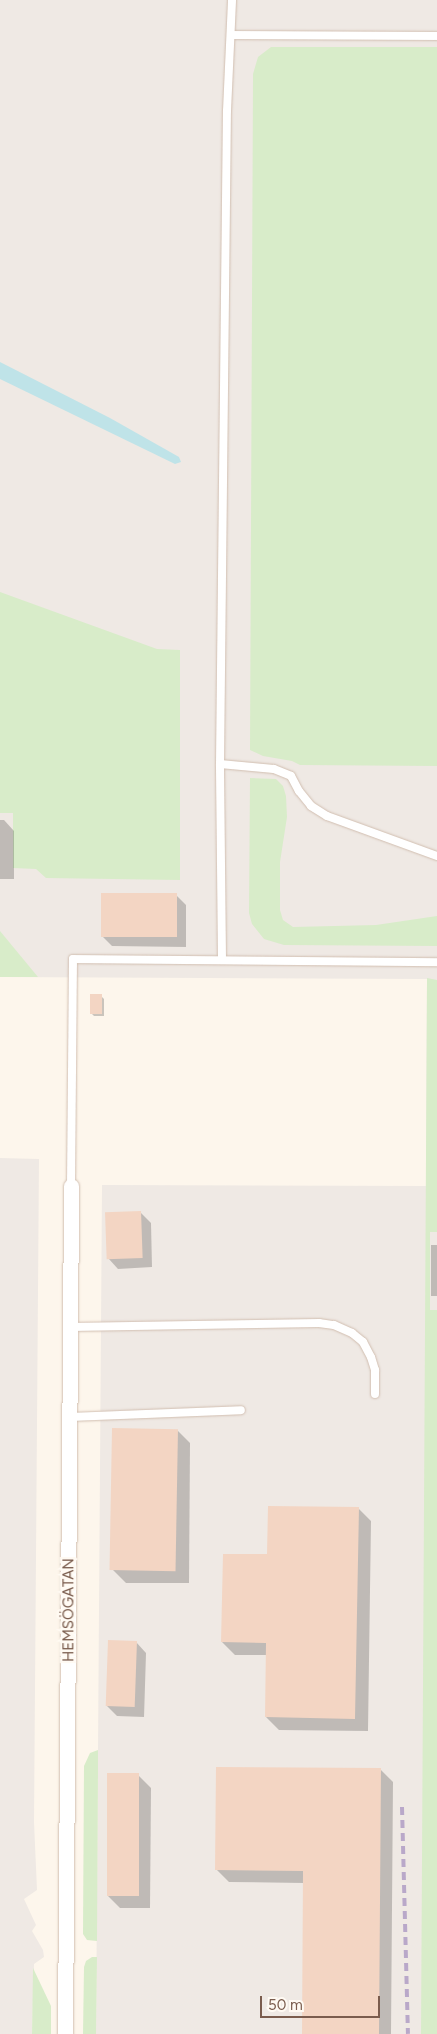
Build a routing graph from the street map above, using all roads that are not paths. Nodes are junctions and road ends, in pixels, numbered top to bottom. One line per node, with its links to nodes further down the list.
1 (232, 0): 2 (lane)
2 (232, 35): 3 (lane); 4 (lane)
3 (437, 36)
4 (220, 764): 5 (lane); 6 (lane)
5 (437, 856)
6 (222, 959): 7 (lane); 8 (lane)
7 (437, 962)
8 (71, 1186): 9 (street, HEMSÖGATAN)
9 (70, 1328): 10 (lane); 12 (street, HEMSÖGATAN)
10 (375, 1394)
11 (241, 1410): 12 (lane)
12 (70, 1417): 13 (street, HEMSÖGATAN)
13 (65, 2034)

